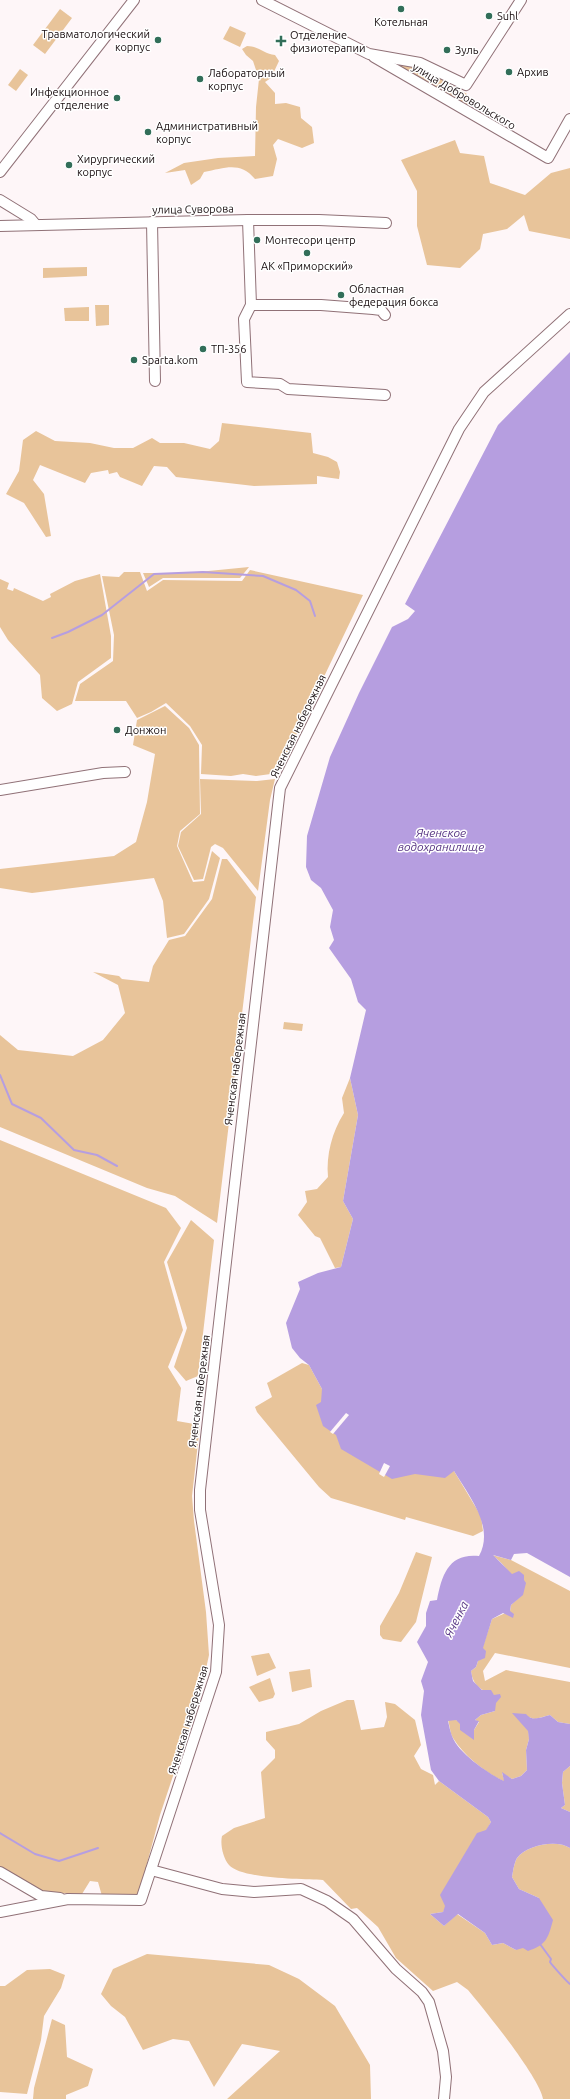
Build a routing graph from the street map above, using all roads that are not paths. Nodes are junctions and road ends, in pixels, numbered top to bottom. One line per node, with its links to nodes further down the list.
1 (134, 0): 6 (street)
2 (262, 0): 4 (street, улица Добровольского)
3 (521, 0): 4 (street, улица Добровольского)
4 (369, 54): 5 (street, улица Добровольского)
5 (570, 119)
6 (0, 172)
7 (0, 200): 11 (street)
8 (248, 220): 9 (street, улица Суворова); 10 (street, улица Суворова); 13 (street)
9 (152, 222): 11 (street, улица Суворова); 16 (street)
10 (386, 223)
11 (36, 225): 12 (street, улица Суворова)
12 (0, 226)
13 (251, 305): 15 (street); 17 (street)
14 (570, 314): 20 (street, Яченская набережная)
15 (385, 315)
16 (155, 381)
17 (385, 394)
18 (125, 772): 19 (street)
19 (0, 790)
20 (151, 1870): 22 (street, Яченская набережная); 24 (street)
21 (0, 1872): 22 (street)
22 (68, 1899): 23 (street)
23 (0, 1912)
24 (444, 2099)

